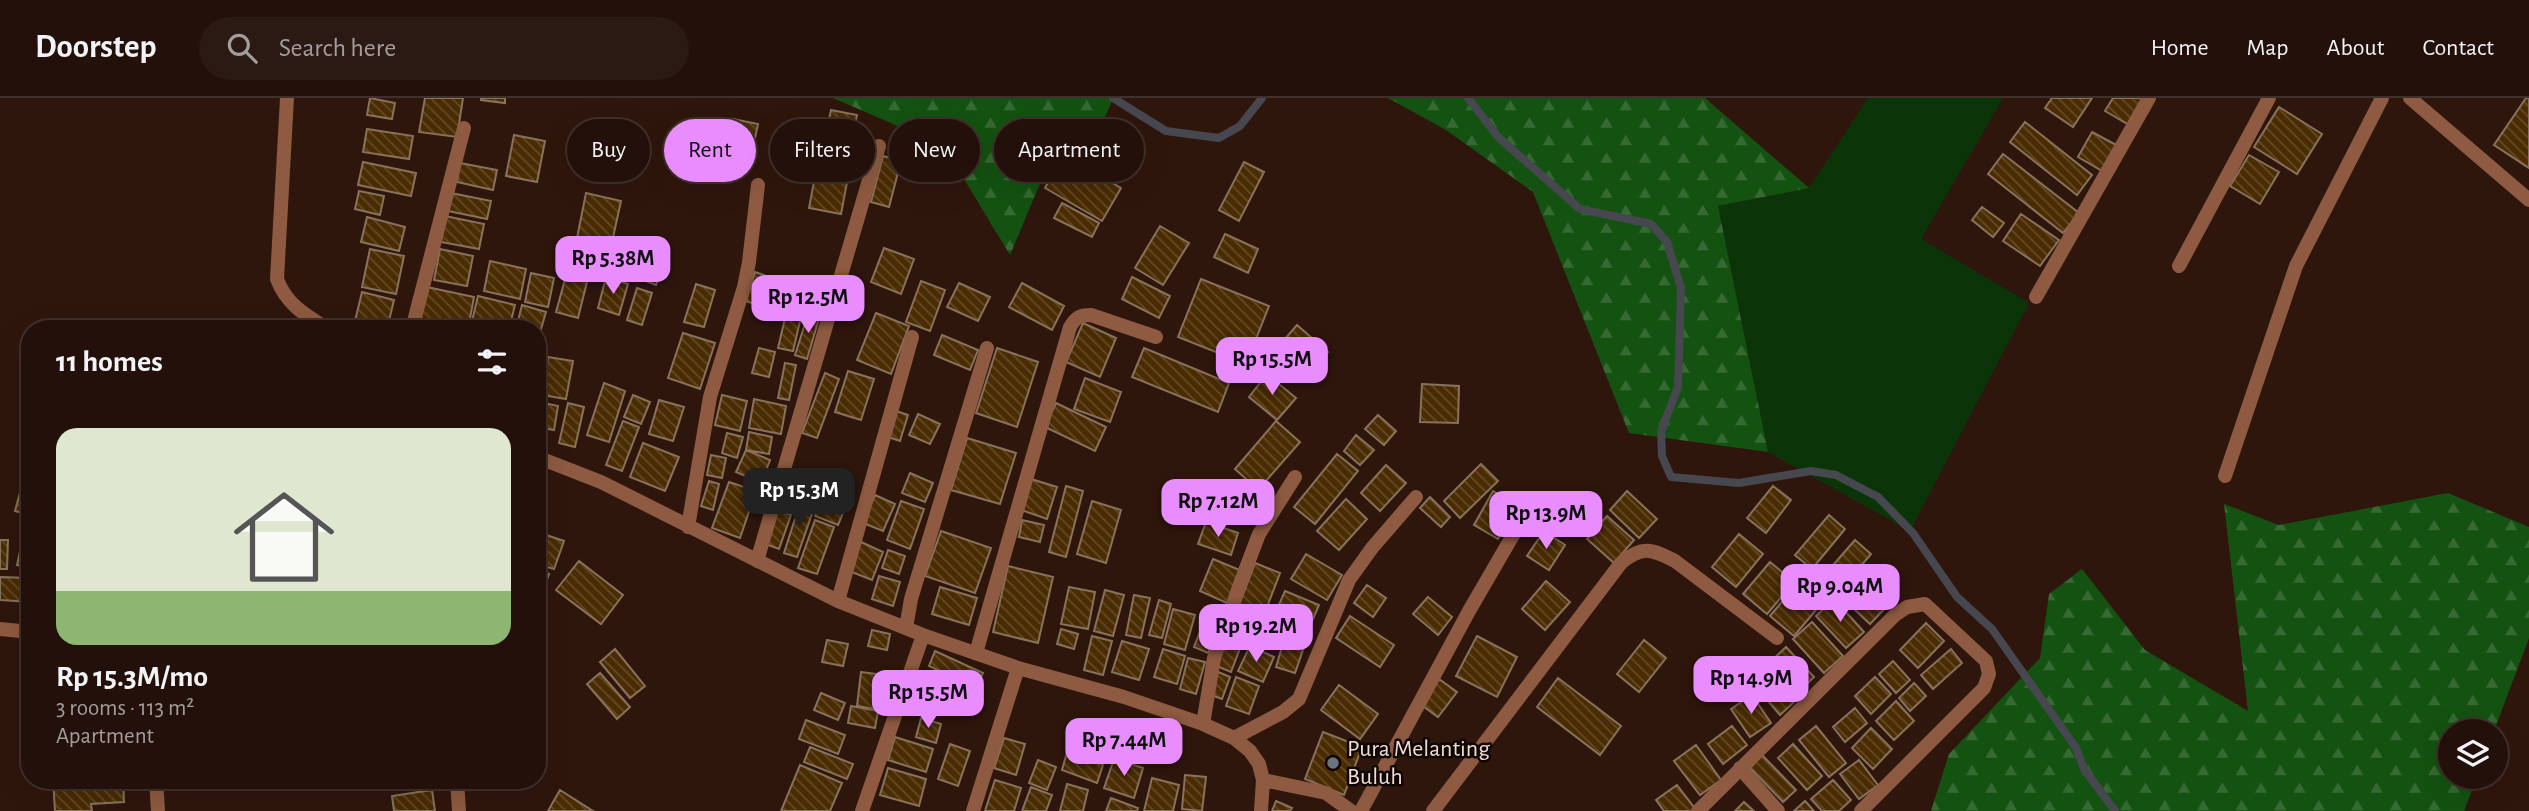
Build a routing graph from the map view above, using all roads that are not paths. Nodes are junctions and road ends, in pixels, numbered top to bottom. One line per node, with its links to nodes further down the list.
1 (287, 98): 12 (street)
2 (2149, 98): 11 (street)
3 (2269, 98): 10 (street)
4 (2382, 98): 18 (street)
5 (2410, 98): 9 (street)
6 (464, 128): 13 (street)
7 (879, 146): 23 (street)
8 (758, 185): 21 (street)
9 (2529, 201)
10 (2179, 266)
11 (2036, 297)
12 (315, 320)
13 (414, 320)
14 (912, 337): 24 (street)
15 (1156, 337): 30 (street)
16 (987, 348): 25 (street)
17 (546, 461): 21 (street)
18 (2224, 476)
19 (1295, 477): 32 (street)
20 (1416, 497): 33 (street)
21 (688, 527): 23 (street)
22 (1516, 530): 44 (street)
23 (757, 561): 24 (street)
24 (838, 601): 25 (street)
25 (906, 628): 28 (street)
26 (0, 629): 27 (street)
27 (21, 631)
28 (923, 635): 30 (street); 40 (street)
29 (1777, 638): 45 (street)
30 (976, 653): 31 (street)
31 (1018, 667): 32 (street); 41 (street)
32 (1203, 724): 33 (street)
33 (1234, 738): 35 (street)
34 (1740, 768): 46 (street); 47 (street); 48 (street)
35 (1263, 780): 42 (street); 43 (street)
36 (157, 789): 38 (street)
37 (458, 789): 39 (street)
38 (158, 811)
39 (459, 811)
40 (862, 811)
41 (973, 811)
42 (1261, 811)
43 (1351, 811)
44 (1361, 811)
45 (1433, 811)
46 (1698, 811)
47 (1778, 811)
48 (1861, 811)

